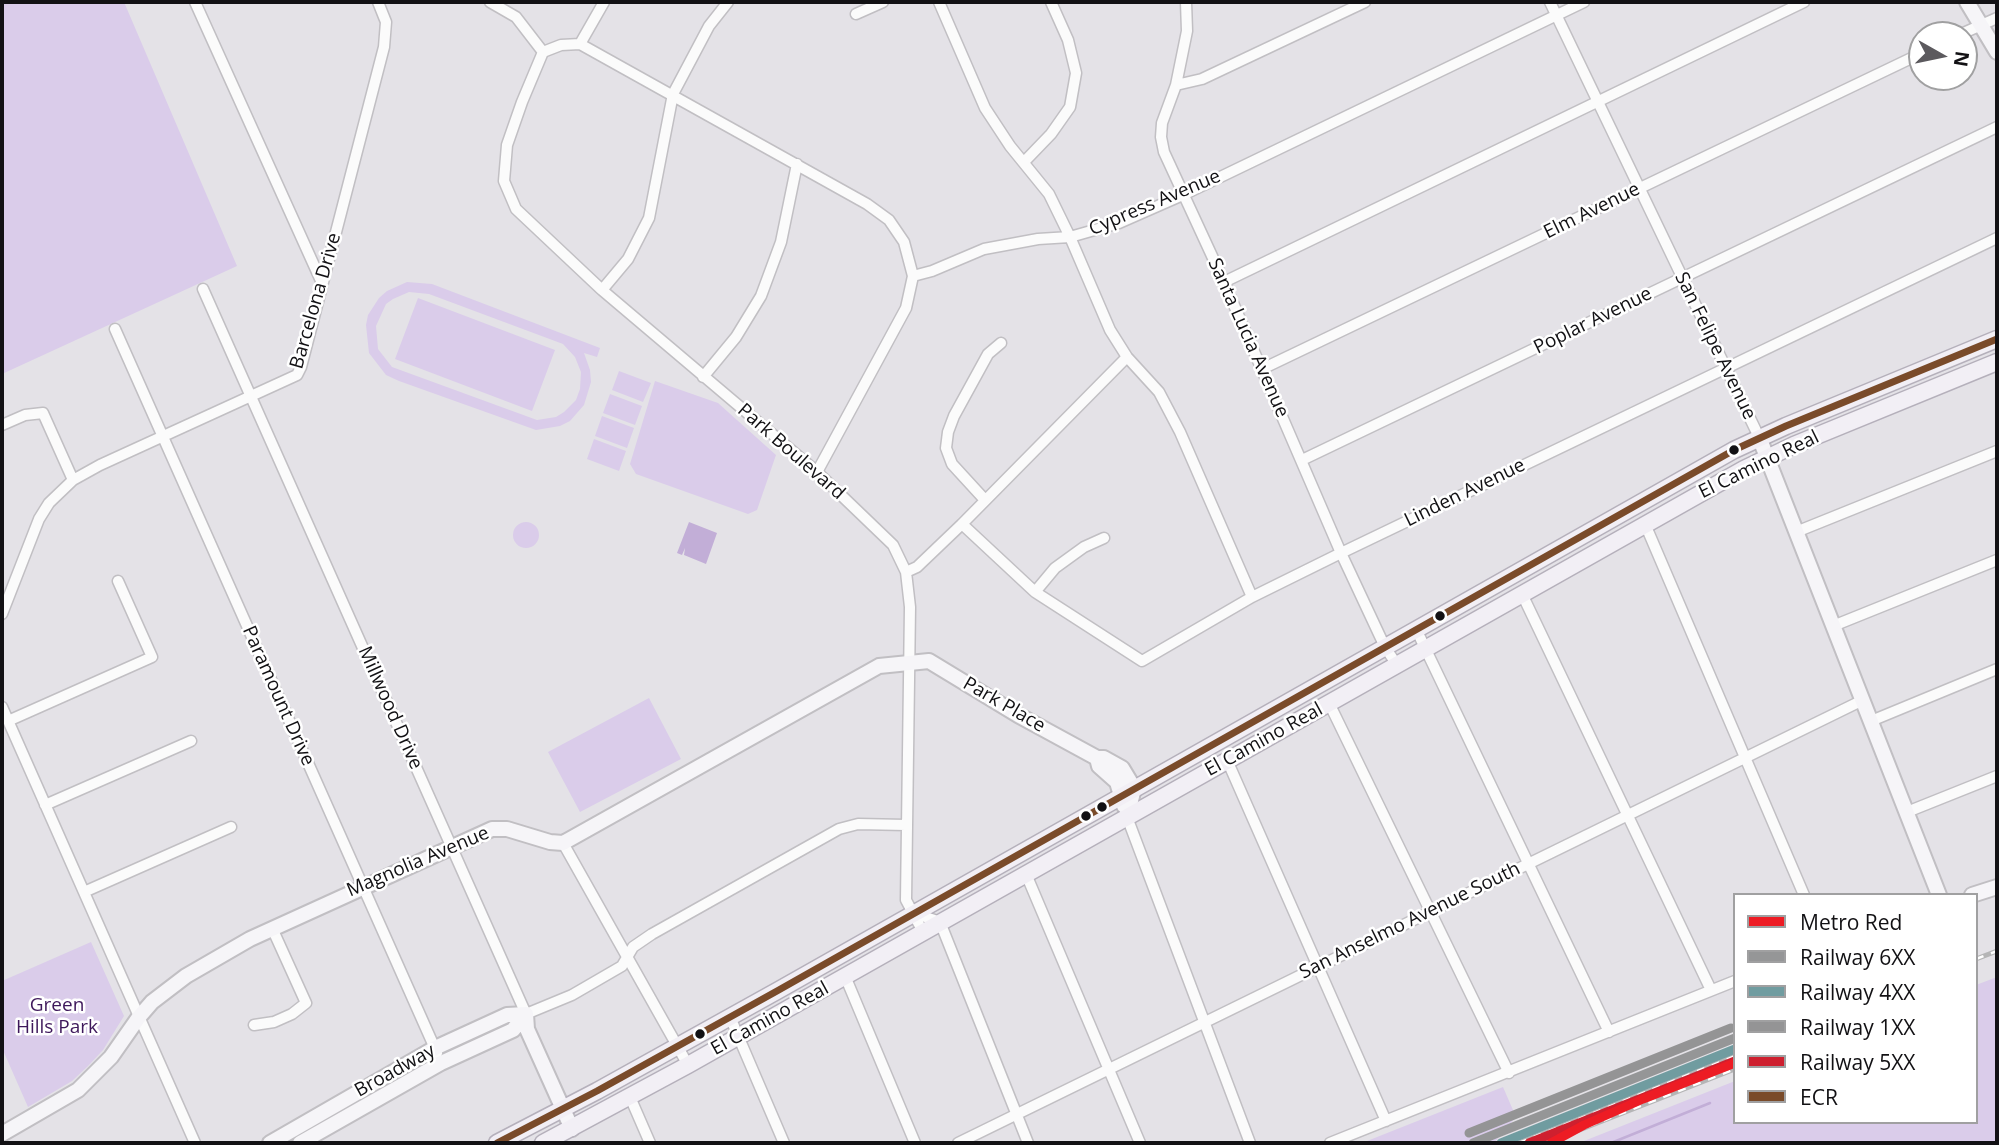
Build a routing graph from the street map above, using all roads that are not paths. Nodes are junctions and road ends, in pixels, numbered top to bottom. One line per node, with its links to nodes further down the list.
1 (195, 2): 37 (street)
2 (378, 2): 37 (street, Barcelona Drive)
3 (490, 2): 21 (street)
4 (604, 2): 20 (street)
5 (727, 2): 25 (street)
6 (883, 2): 15 (street)
7 (939, 2): 28 (street)
8 (1051, 2): 28 (street)
9 (1186, 2): 24 (street, Santa Lucia Avenue)
10 (1365, 2): 24 (street)
11 (1550, 2): 16 (street, San Felipe Avenue)
12 (1584, 2): 16 (street, Cypress Avenue)
13 (1804, 2): 26 (street)
14 (1967, 2): 18 (main road)
15 (856, 14)
16 (1556, 15): 26 (street, San Felipe Avenue); 31 (street, Cypress Avenue)
17 (1997, 19): 18 (street)
18 (1981, 25): 19 (street); 22 (main road)
19 (1978, 26)
20 (580, 44): 21 (street); 25 (street)
21 (543, 52): 39 (street, Park Boulevard)
22 (1997, 52)
23 (1908, 60): 30 (street, Elm Avenue)
24 (1176, 85): 31 (street, Santa Lucia Avenue)
25 (673, 94): 29 (street); 39 (street)
26 (1598, 101): 30 (street, San Felipe Avenue); 36 (street)
27 (1997, 127): 35 (street, Poplar Avenue)
28 (1024, 162): 32 (street)
29 (797, 164): 34 (street); 47 (street)
30 (1639, 188): 35 (street, San Felipe Avenue); 46 (street, Elm Avenue)
31 (1185, 194): 32 (street, Cypress Avenue); 36 (street, Santa Lucia Avenue)
32 (1070, 237): 34 (street, Cypress Avenue); 43 (street)
33 (1997, 237): 45 (street, Linden Avenue)
34 (913, 276): 55 (street)
35 (1682, 277): 45 (street, San Felipe Avenue); 54 (street, Poplar Avenue)
36 (1224, 282): 46 (street, Santa Lucia Avenue)
37 (323, 283): 48 (street, Barcelona Drive)
38 (203, 289): 48 (street, Millwood Drive)
39 (602, 290): 47 (street, Park Boulevard)
40 (115, 329): 50 (street, Paramount Drive)
41 (1997, 339): 51 (main road, El Camino Real)
42 (1001, 343): 57 (street)
43 (1127, 357): 57 (street); 68 (street)
44 (1997, 362): 53 (main road, El Camino Real)
45 (1725, 367): 51 (street, San Felipe Avenue); 62 (street, Linden Avenue)
46 (1262, 369): 54 (street, Santa Lucia Avenue)
47 (703, 377): 55 (street, Park Boulevard)
48 (251, 397): 50 (street, Barcelona Drive); 94 (street, Millwood Drive)
49 (2, 425): 56 (street)
50 (163, 437): 56 (street, Barcelona Drive); 97 (street, Paramount Drive)
51 (1759, 437): 53 (main road, San Felipe Avenue); 71 (main road, El Camino Real)
52 (1997, 451): 60 (street)
53 (1767, 457): 59 (main road, El Camino Real); 60 (main road, San Felipe Avenue)
54 (1302, 460): 62 (street, Santa Lucia Avenue)
55 (817, 472): 64 (street, Park Boulevard)
56 (74, 480): 69 (street, Barcelona Drive)
57 (985, 500): 58 (street)
58 (962, 524): 64 (street); 66 (street, Linden Avenue)
59 (1645, 524): 67 (main road, El Camino Real); 83 (street)
60 (1796, 532): 70 (main road, San Felipe Avenue)
61 (1104, 538): 66 (street)
62 (1341, 553): 68 (street, Linden Avenue); 72 (street, Santa Lucia Avenue)
63 (1997, 559): 70 (street)
64 (906, 572): 74 (street, Park Boulevard)
65 (118, 581): 80 (street)
66 (1035, 592): 68 (street, Linden Avenue)
67 (1522, 594): 73 (main road, El Camino Real); 89 (street)
68 (1252, 597)
69 (2, 614)
70 (1833, 626): 77 (main road, San Felipe Avenue)
71 (1416, 629): 72 (main road, El Camino Real); 73 (street)
72 (1385, 647): 75 (street, Santa Lucia Avenue); 86 (main road, El Camino Real)
73 (1425, 648): 75 (main road, El Camino Real); 95 (street)
74 (909, 662): 86 (main road, Park Place); 91 (street, Park Boulevard); 93 (main road)
75 (1397, 665): 78 (main road, El Camino Real)
76 (1997, 669): 81 (street)
77 (1863, 700): 81 (main road, San Felipe Avenue); 83 (street, San Anselmo Avenue South)
78 (1329, 703): 84 (main road, El Camino Real); 103 (street)
79 (2, 707): 80 (street)
80 (8, 721): 87 (street)
81 (1871, 721): 88 (main road, San Felipe Avenue)
82 (191, 741): 87 (street)
83 (1745, 759): 89 (street, San Anselmo Avenue South); 100 (street)
84 (1227, 760): 90 (main road, El Camino Real); 109 (street)
85 (1997, 776): 88 (street)
86 (1127, 792): 90 (main road); 104 (main road, El Camino Real)
87 (45, 805): 99 (street)
88 (1907, 812): 101 (main road, San Felipe Avenue)
89 (1629, 816): 95 (street, San Anselmo Avenue South); 112 (street)
90 (1127, 817): 96 (main road, El Camino Real); 116 (street)
91 (906, 825): 104 (street, Park Boulevard); 108 (street, Broadway)
92 (231, 827): 99 (street)
93 (564, 843): 94 (main road, Magnolia Avenue); 108 (street)
94 (453, 847): 97 (main road, Magnolia Avenue); 113 (street, Millwood Drive)
95 (1528, 863): 103 (street, San Anselmo Avenue South); 118 (street)
96 (1026, 874): 105 (main road, El Camino Real); 124 (street)
97 (363, 886): 106 (main road, Magnolia Avenue); 121 (street, Paramount Drive)
98 (1997, 887): 102 (main road)
99 (83, 892): 114 (street)
100 (1803, 893)
101 (1938, 893)
102 (1978, 893)
103 (1430, 912): 109 (street, San Anselmo Avenue South); 125 (street)
104 (913, 913): 105 (street); 107 (street, Park Boulevard); 115 (main road, El Camino Real)
105 (940, 922): 107 (main road, El Camino Real); 128 (street)
106 (272, 928): 114 (main road, Magnolia Avenue); 117 (street)
107 (923, 932): 110 (main road, El Camino Real)
108 (627, 957): 113 (street, Broadway); 120 (street)
109 (1317, 967): 116 (street, San Anselmo Avenue South); 129 (street)
110 (845, 976): 119 (main road, El Camino Real); 139 (street)
111 (1733, 982): 112 (street)
112 (1711, 990): 118 (street)
113 (526, 1014): 121 (main road, Broadway); 122 (main road, Broadway); 127 (main road, Millwood Drive)
114 (139, 1017): 131 (main road, Magnolia Avenue); 132 (street)
115 (730, 1017): 119 (street); 120 (main road, El Camino Real)
116 (1203, 1022): 124 (street, San Anselmo Avenue South); 143 (street)
117 (254, 1025)
118 (1609, 1032): 125 (street)
119 (738, 1037): 123 (main road, El Camino Real); 138 (street)
120 (678, 1046): 123 (street); 127 (main road, El Camino Real)
121 (435, 1048): 122 (street, Paramount Drive); 133 (main road, Broadway)
122 (441, 1063): 134 (main road, Broadway)
123 (688, 1065): 126 (main road, El Camino Real)
124 (1108, 1068): 128 (street, San Anselmo Avenue South); 142 (street)
125 (1509, 1073): 129 (street)
126 (630, 1097): 130 (main road, El Camino Real); 137 (street)
127 (563, 1109): 130 (main road, Millwood Drive); 135 (main road, El Camino Real)
128 (1016, 1114): 140 (street, San Anselmo Avenue South); 141 (street)
129 (1386, 1121): 144 (street)
130 (572, 1129): 136 (main road, El Camino Real)
131 (2, 1134)
132 (195, 1143)
133 (270, 1143)
134 (300, 1143)
135 (497, 1143)
136 (542, 1143)
137 (650, 1143)
138 (784, 1143)
139 (915, 1143)
140 (958, 1143)
141 (1028, 1143)
142 (1140, 1143)
143 (1250, 1143)
144 (1330, 1143)

